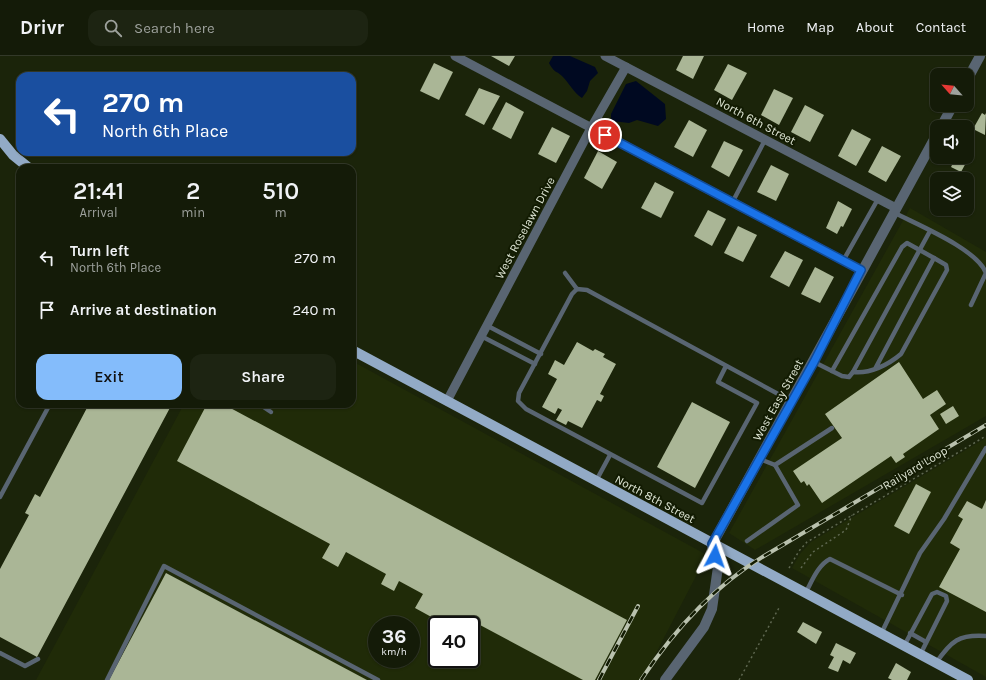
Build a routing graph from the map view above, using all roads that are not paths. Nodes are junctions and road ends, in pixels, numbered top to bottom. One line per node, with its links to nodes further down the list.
1 (455, 56): 6 (street)
2 (605, 56): 4 (street, North 6th Street)
3 (980, 56): 5 (street)
4 (626, 67): 6 (street, West Roselawn Drive); 8 (street, North 6th Street)
5 (974, 68)
6 (591, 128): 12 (street); 22 (street, West Roselawn Drive)
7 (0, 139): 10 (main road)
8 (765, 140): 11 (street, North 6th Street); 12 (lane)
9 (930, 147): 13 (street, West Easy Street)
10 (24, 164)
11 (878, 199): 13 (street, North 6th Street); 17 (lane)
12 (732, 203): 17 (street)
13 (895, 210): 14 (lane); 18 (street, West Easy Street)
14 (930, 232): 15 (lane); 21 (lane)
15 (920, 250): 16 (lane); 30 (lane); 31 (lane)
16 (934, 258): 29 (lane); 29 (lane)
17 (843, 261): 18 (street)
18 (861, 270): 26 (street, West Easy Street)
19 (565, 273): 20 (lane)
20 (577, 289): 25 (lane); 28 (lane)
21 (971, 305)
22 (486, 325): 23 (street, West Roselawn Drive); 25 (lane)
23 (481, 336): 27 (lane); 32 (street, West Roselawn Drive)
24 (356, 352): 32 (main road, North 8th Street)
25 (541, 354): 27 (lane)
26 (814, 362): 30 (lane); 33 (street, West Easy Street)
27 (535, 364): 39 (lane)
28 (726, 366): 33 (lane); 39 (lane)
29 (875, 369): 31 (lane)
30 (832, 371): 31 (lane)
31 (853, 372)
32 (447, 401): 42 (main road, North 8th Street)
33 (792, 402): 40 (street, West Easy Street)
34 (48, 408): 43 (lane)
35 (265, 408): 36 (lane)
36 (271, 412)
37 (832, 428): 41 (lane)
38 (986, 448): 47 (lane)
39 (610, 455): 42 (lane)
40 (760, 459): 41 (lane); 45 (street, West Easy Street)
41 (775, 465): 44 (lane)
42 (596, 482): 45 (main road, North 8th Street)
43 (0, 498)
44 (747, 541)
45 (712, 544): 46 (main road, North 8th Street); 59 (street)
46 (805, 593): 47 (lane); 49 (main road, North 8th Street)
47 (902, 595): 49 (lane)
48 (910, 633): 51 (lane); 51 (lane); 52 (lane)
49 (881, 634): 52 (main road, North 8th Street)
50 (986, 636): 56 (lane)
51 (926, 642): 54 (lane)
52 (904, 646): 54 (main road, North 8th Street)
53 (0, 653): 55 (lane)
54 (920, 655): 56 (main road, North 8th Street)
55 (38, 659)
56 (936, 663): 60 (main road, North 8th Street)
57 (107, 680): 58 (lane)
58 (378, 680)
59 (665, 680)
60 (968, 680)

